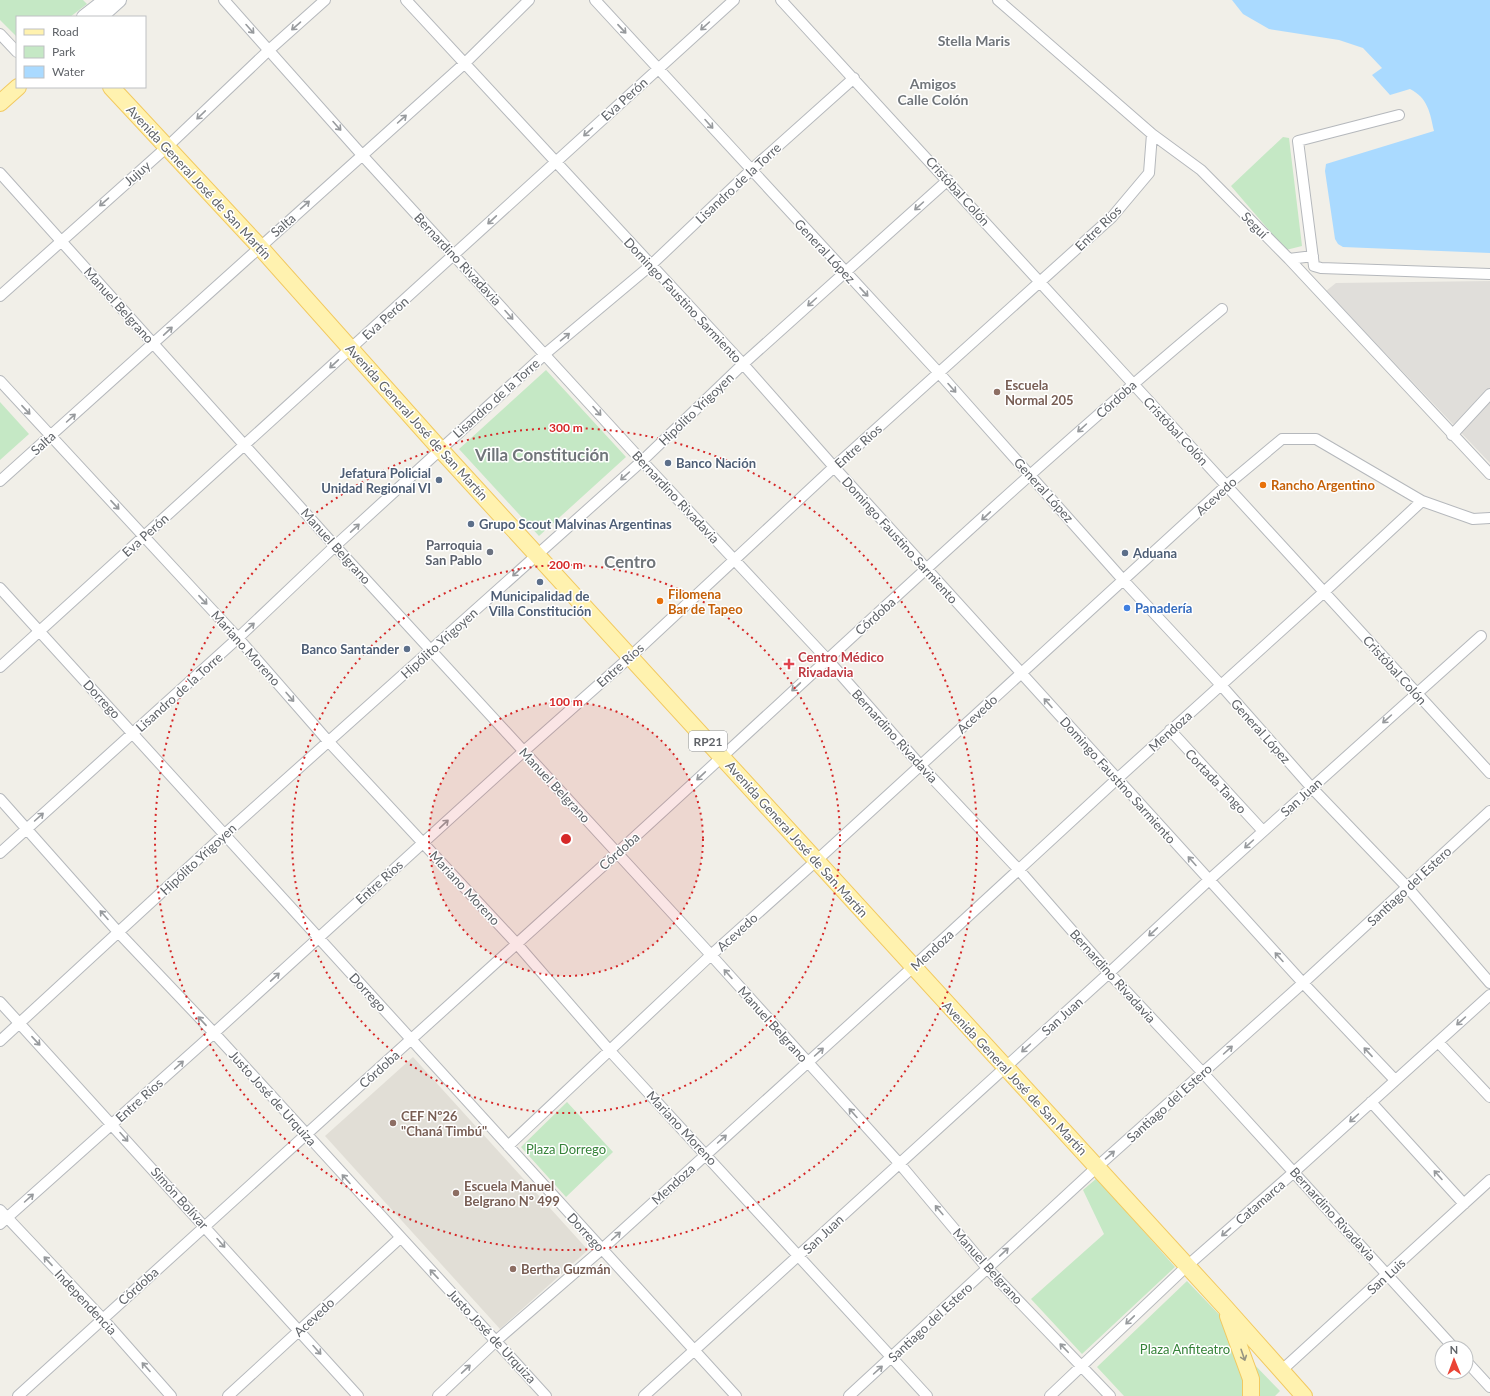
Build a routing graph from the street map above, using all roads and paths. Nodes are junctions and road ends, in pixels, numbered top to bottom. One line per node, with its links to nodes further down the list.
1 (119, 0): 10 (main road)
2 (224, 0): 13 (street, Bernardino Rivadavia, one-way to 13)
3 (325, 0): 13 (street, Jujuy, one-way to 13)
4 (406, 0): 15 (street, Domingo Faustino Sarmiento)
5 (529, 0): 15 (street, Salta)
6 (595, 0): 16 (street, General López, one-way to 16)
7 (734, 0): 16 (street, Eva Perón, one-way to 16)
8 (781, 0): 17 (street, Cristóbal Colón)
9 (998, 0): 22 (street, Seguí)
10 (100, 5): 11 (main road)
11 (85, 16)
12 (0, 34): 14 (street)
13 (269, 50): 23 (street, Jujuy, one-way to 23); 24 (street, Bernardino Rivadavia, one-way to 24)
14 (16, 51)
15 (464, 63): 24 (street, Salta, one-way to 15); 25 (street, Domingo Faustino Sarmiento)
16 (659, 69): 25 (street, Eva Perón, one-way to 25); 26 (street, General López, one-way to 26)
17 (854, 78): 26 (street, Lisandro de la Torre); 28 (street, Cristóbal Colón)
18 (17, 88): 20 (main road)
19 (112, 88): 23 (main road, Avenida General José de San Martín / RP21)
20 (0, 103)
21 (1399, 115): 32 (street)
22 (1152, 134): 33 (street, Seguí); 37 (street, Entre Ríos)
23 (166, 147): 29 (street, Jujuy, one-way to 29); 30 (main road, Avenida General José de San Martín / RP21)
24 (362, 155): 30 (street, Salta, one-way to 24); 31 (street, Bernardino Rivadavia)
25 (554, 162): 31 (street, Eva Perón, one-way to 31); 34 (street, Domingo Faustino Sarmiento)
26 (751, 170): 34 (street, Lisandro de la Torre); 35 (street, General López)
27 (0, 173): 29 (street, Manuel Belgrano)
28 (948, 180): 35 (street, Hipólito Yrigoyen, one-way to 35); 37 (street, Cristóbal Colón)
29 (60, 241): 38 (street, Jujuy); 40 (street, Manuel Belgrano)
30 (259, 246): 40 (street, Salta, one-way to 30); 41 (main road, Avenida General José de San Martín / RP21)
31 (455, 255): 41 (street, Eva Perón); 42 (street, Bernardino Rivadavia, one-way to 42)
32 (1313, 256): 33 (street); 36 (street)
33 (1289, 259): 48 (street, Seguí)
34 (650, 266): 42 (street, Lisandro de la Torre, one-way to 34); 43 (street, Domingo Faustino Sarmiento)
35 (845, 272): 43 (street, Hipólito Yrigoyen, one-way to 43); 44 (street, General López, one-way to 44)
36 (1490, 274)
37 (1040, 281): 44 (street, Entre Ríos); 46 (street, Cristóbal Colón)
38 (0, 296)
39 (1222, 309): 46 (street, Córdoba)
40 (154, 343): 49 (street, Salta, one-way to 40); 50 (street, Manuel Belgrano)
41 (351, 348): 50 (street, Eva Perón, one-way to 50); 51 (main road, Avenida General José de San Martín / RP21)
42 (545, 354): 51 (street, Lisandro de la Torre); 52 (street, Bernardino Rivadavia, one-way to 52)
43 (743, 364): 52 (street, Hipólito Yrigoyen); 53 (street, Domingo Faustino Sarmiento)
44 (939, 372): 53 (street, Entre Ríos); 55 (street, General López, one-way to 55)
45 (0, 381): 49 (street, Mariano Moreno, one-way to 49)
46 (1132, 384): 55 (street, Córdoba, one-way to 55); 57 (street, Cristóbal Colón)
47 (1490, 394): 48 (street)
48 (1452, 435): 54 (street, Seguí)
49 (50, 436): 56 (street, Salta); 60 (street, Mariano Moreno, one-way to 60)
50 (246, 445): 60 (street, Eva Perón); 61 (street, Manuel Belgrano)
51 (440, 449): 61 (street, Lisandro de la Torre, one-way to 51); 62 (main road, Avenida General José de San Martín / RP21)
52 (642, 461): 62 (street, Hipólito Yrigoyen, one-way to 62); 63 (street, Bernardino Rivadavia)
53 (834, 468): 63 (street, Entre Ríos); 64 (street, Domingo Faustino Sarmiento)
54 (1490, 474)
55 (1030, 475): 64 (street, Córdoba, one-way to 64); 65 (street, General López)
56 (0, 481)
57 (1227, 485): 58 (street, Acevedo); 65 (street, Acevedo); 67 (street, Cristóbal Colón)
58 (1422, 501): 59 (street, Acevedo); 67 (street, Mendoza)
59 (1490, 518)
60 (144, 536): 68 (street, Eva Perón); 70 (street, Mariano Moreno, one-way to 70)
61 (335, 546): 70 (street, Lisandro de la Torre, one-way to 61); 71 (street, Manuel Belgrano)
62 (537, 554): 71 (street, Hipólito Yrigoyen, one-way to 71); 72 (main road, Avenida General José de San Martín / RP21)
63 (734, 559): 72 (street, Entre Ríos); 73 (street, Bernardino Rivadavia)
64 (927, 570): 73 (street, Córdoba); 75 (street, Domingo Faustino Sarmiento)
65 (1124, 581): 75 (street, Acevedo); 76 (street, General López)
66 (0, 588): 68 (street, Dorrego)
67 (1324, 592): 76 (street, Mendoza); 77 (street, Cristóbal Colón)
68 (40, 632): 74 (street, Eva Perón); 79 (street, Dorrego)
69 (1481, 636): 77 (street, San Juan)
70 (238, 638): 79 (street, Lisandro de la Torre); 80 (street, Mariano Moreno, one-way to 80)
71 (432, 650): 80 (street, Hipólito Yrigoyen); 81 (street, Manuel Belgrano)
72 (630, 657): 81 (street, Entre Ríos); 82 (main road, Avenida General José de San Martín / RP21)
73 (827, 659): 82 (street, Córdoba, one-way to 82); 83 (street, Bernardino Rivadavia)
74 (0, 667)
75 (1022, 673): 83 (street, Acevedo); 85 (street, Domingo Faustino Sarmiento, one-way to 75)
76 (1220, 684): 78 (street, Mendoza); 86 (street, General López)
77 (1416, 693): 84 (street, Cristóbal Colón); 86 (street, San Juan, one-way to 86)
78 (1170, 730): 85 (street, Mendoza); 90 (street, Cortada Tango)
79 (133, 733): 89 (street, Lisandro de la Torre, one-way to 79); 91 (street, Dorrego)
80 (328, 741): 91 (street, Hipólito Yrigoyen); 92 (street, Mariano Moreno)
81 (524, 751): 92 (street, Entre Ríos, one-way to 81); 94 (street, Manuel Belgrano)
82 (722, 756): 94 (street, Córdoba, one-way to 94); 95 (main road, Avenida General José de San Martín / RP21)
83 (921, 766): 95 (street, Acevedo); 96 (street, Bernardino Rivadavia)
84 (1490, 773)
85 (1117, 779): 96 (street, Mendoza); 97 (street, Domingo Faustino Sarmiento, one-way to 85)
86 (1311, 787): 90 (street, San Juan); 98 (street, General López)
87 (0, 799): 89 (street, Justo José de Urquiza)
88 (1490, 811): 98 (street, Santiago del Estero)
89 (26, 828): 93 (street, Lisandro de la Torre); 99 (street, Justo José de Urquiza, one-way to 89)
90 (1263, 831): 97 (street, San Juan, one-way to 97)
91 (225, 834): 99 (street, Hipólito Yrigoyen); 100 (street, Dorrego)
92 (423, 844): 100 (street, Entre Ríos); 101 (street, Mariano Moreno)
93 (0, 852)
94 (618, 853): 101 (street, Córdoba); 102 (street, Manuel Belgrano)
95 (816, 862): 102 (street, Acevedo); 103 (main road, Avenida General José de San Martín / RP21)
96 (1018, 870): 103 (street, Mendoza); 104 (street, Bernardino Rivadavia)
97 (1209, 880): 104 (street, San Juan, one-way to 104); 105 (street, Domingo Faustino Sarmiento, one-way to 97)
98 (1408, 888): 105 (street, Santiago del Estero); 106 (street, General López)
99 (119, 932): 109 (street, Hipólito Yrigoyen); 110 (street, Justo José de Urquiza, one-way to 99)
100 (318, 937): 110 (street, Entre Ríos, one-way to 100); 111 (street, Dorrego)
101 (517, 944): 111 (street, Córdoba); 114 (street, Mariano Moreno)
102 (711, 955): 114 (street, Acevedo); 115 (street, Manuel Belgrano, one-way to 102)
103 (913, 967): 115 (street, Mendoza, one-way to 103); 116 (main road, Avenida General José de San Martín / RP21)
104 (1109, 973): 116 (street, San Juan, one-way to 116); 117 (street, Bernardino Rivadavia)
105 (1303, 983): 117 (street, Santiago del Estero, one-way to 105); 118 (street, Domingo Faustino Sarmiento, one-way to 105)
106 (1490, 983)
107 (1490, 995): 113 (street, Catamarca, one-way to 113)
108 (0, 1002): 109 (street, Simón Bolívar)
109 (19, 1023): 112 (street, Hipólito Yrigoyen); 121 (street, Simón Bolívar, one-way to 121)
110 (214, 1033): 121 (street, Entre Ríos, one-way to 110); 122 (street, Justo José de Urquiza)
111 (412, 1039): 122 (street, Córdoba); 123 (street, Dorrego)
112 (0, 1041)
113 (1438, 1042): 118 (street, Catamarca); 119 (street)
114 (610, 1050): 123 (street, Acevedo); 124 (street, Mariano Moreno)
115 (807, 1063): 124 (street, Mendoza, one-way to 115); 125 (street, Manuel Belgrano, one-way to 115)
116 (1006, 1067): 125 (street, San Juan); 126 (main road, Avenida General José de San Martín / RP21)
117 (1203, 1073): 126 (street, Santiago del Estero, one-way to 117); 127 (street, Bernardino Rivadavia)
118 (1395, 1080): 120 (street, Catamarca)
119 (1490, 1097)
120 (1371, 1102): 127 (street, Catamarca, one-way to 127); 129 (street, one-way to 120)
121 (112, 1124): 130 (street, Entre Ríos, one-way to 121); 131 (street, Simón Bolívar, one-way to 131)
122 (306, 1135): 131 (street, Córdoba); 132 (street, Justo José de Urquiza, one-way to 122)
123 (508, 1146): 133 (street, Dorrego)
124 (707, 1154): 133 (street, Mendoza, one-way to 124); 134 (street, Mariano Moreno)
125 (899, 1163): 134 (street, San Juan); 136 (street, Manuel Belgrano, one-way to 125)
126 (1097, 1167): 135 (main road, Avenida General José de San Martín / RP21); 136 (street, Santiago del Estero, one-way to 126)
127 (1294, 1172): 135 (street, Catamarca, one-way to 135); 137 (street, Bernardino Rivadavia)
128 (1490, 1181): 129 (street, San Luis)
129 (1464, 1204): 137 (street, San Luis)
130 (2, 1217): 139 (street, Independencia, one-way to 130)
131 (205, 1226): 139 (street, Córdoba); 140 (street, Simón Bolívar, one-way to 140)
132 (400, 1238): 140 (street, Acevedo); 141 (street, Justo José de Urquiza, one-way to 132)
133 (602, 1249): 141 (street, Mendoza); 143 (street, Dorrego)
134 (800, 1255): 143 (street, San Juan); 144 (street, Mariano Moreno)
135 (1187, 1266): 138 (main road, Avenida General José de San Martín / RP21); 145 (street, Catamarca, one-way to 145)
136 (987, 1268): 144 (street, Santiago del Estero); 145 (street, Manuel Belgrano, one-way to 136)
137 (1388, 1275): 142 (street, Bernardino Rivadavia); 146 (street, San Luis)
138 (1223, 1305): 146 (main road, Avenida General José de San Martín / RP21); 162 (main road, one-way to 162)
139 (102, 1318): 150 (street, Córdoba); 151 (street, Independencia, one-way to 139)
140 (300, 1330): 152 (street, Acevedo); 153 (street, Simón Bolívar, one-way to 153)
141 (497, 1340): 154 (street, Mendoza, one-way to 141); 155 (street, Justo José de Urquiza)
142 (1447, 1340)
143 (696, 1351): 156 (street, San Juan); 157 (street, Dorrego)
144 (893, 1357): 158 (street, Santiago del Estero, one-way to 144); 159 (street, Mariano Moreno)
145 (1082, 1366): 160 (street, Catamarca); 161 (street, Manuel Belgrano)
146 (1282, 1370): 149 (main road, Avenida General José de San Martín / RP21)
147 (1474, 1370): 148 (street)
148 (1490, 1387)
149 (1296, 1393)
150 (18, 1396)
151 (172, 1396)
152 (228, 1396)
153 (358, 1396)
154 (438, 1396)
155 (546, 1396)
156 (644, 1396)
157 (736, 1396)
158 (849, 1396)
159 (928, 1396)
160 (1050, 1396)
161 (1110, 1396)
162 (1251, 1396)

